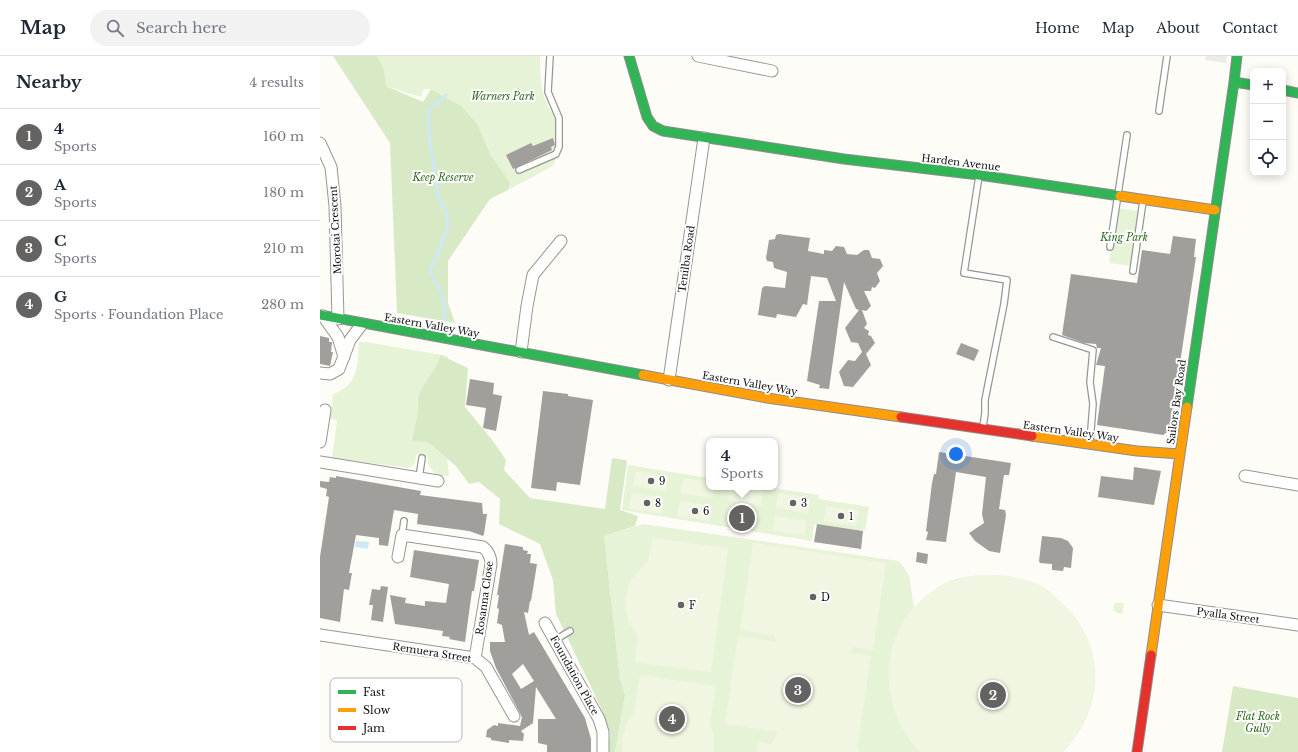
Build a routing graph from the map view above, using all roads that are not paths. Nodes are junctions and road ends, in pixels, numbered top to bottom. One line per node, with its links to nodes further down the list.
1 (550, 56): 15 (lane)
2 (629, 56): 13 (main road, Harden Avenue)
3 (698, 56): 6 (street)
4 (1167, 56): 11 (lane)
5 (1237, 56): 7 (main road, Sailors Bay Road)
6 (772, 71)
7 (1234, 82): 8 (main road); 19 (main road, Sailors Bay Road)
8 (1250, 85)
9 (1286, 91): 10 (main road)
10 (1298, 93)
11 (1160, 111)
12 (1127, 135): 17 (lane)
13 (704, 138): 16 (main road, Harden Avenue); 30 (street, Tenilba Road)
14 (320, 143): 24 (street, Morotai Crescent)
15 (519, 170)
16 (979, 175): 17 (main road, Harden Avenue); 32 (lane)
17 (1118, 196): 18 (main road, Harden Avenue); 21 (lane)
18 (1143, 199): 19 (main road, Harden Avenue); 22 (lane)
19 (1215, 210): 35 (main road, Sailors Bay Road)
20 (561, 241): 27 (street)
21 (1110, 247)
22 (1133, 271)
23 (321, 316): 24 (main road, Eastern Valley Way); 28 (street)
24 (338, 320): 25 (main road, Eastern Valley Way)
25 (362, 324): 27 (main road, Eastern Valley Way); 28 (street)
26 (1053, 337): 34 (lane)
27 (521, 352): 30 (main road, Eastern Valley Way)
28 (344, 357): 29 (street)
29 (320, 373)
30 (669, 380): 32 (main road, Eastern Valley Way)
31 (325, 410): 33 (street)
32 (983, 429): 34 (main road, Eastern Valley Way)
33 (320, 442)
34 (1090, 445): 35 (main road, Eastern Valley Way)
35 (1180, 454): 45 (main road, Sailors Bay Road)
36 (422, 458): 39 (lane)
37 (320, 462): 39 (street)
38 (1245, 476): 41 (street)
39 (419, 478): 40 (street)
40 (438, 480)
41 (1298, 485)
42 (404, 521): 43 (lane)
43 (402, 535): 44 (street); 51 (street, Rosanna Close)
44 (398, 557)
45 (1158, 605): 47 (street, Pyalla Street); 54 (main road, Sailors Bay Road)
46 (545, 623): 50 (street, Foundation Place)
47 (1298, 625)
48 (570, 631): 50 (lane)
49 (320, 635): 51 (street, Remuera Street)
50 (555, 640): 53 (street, Foundation Place)
51 (475, 658): 52 (street, Remuera Street)
52 (514, 716)
53 (603, 752)
54 (1137, 752)

